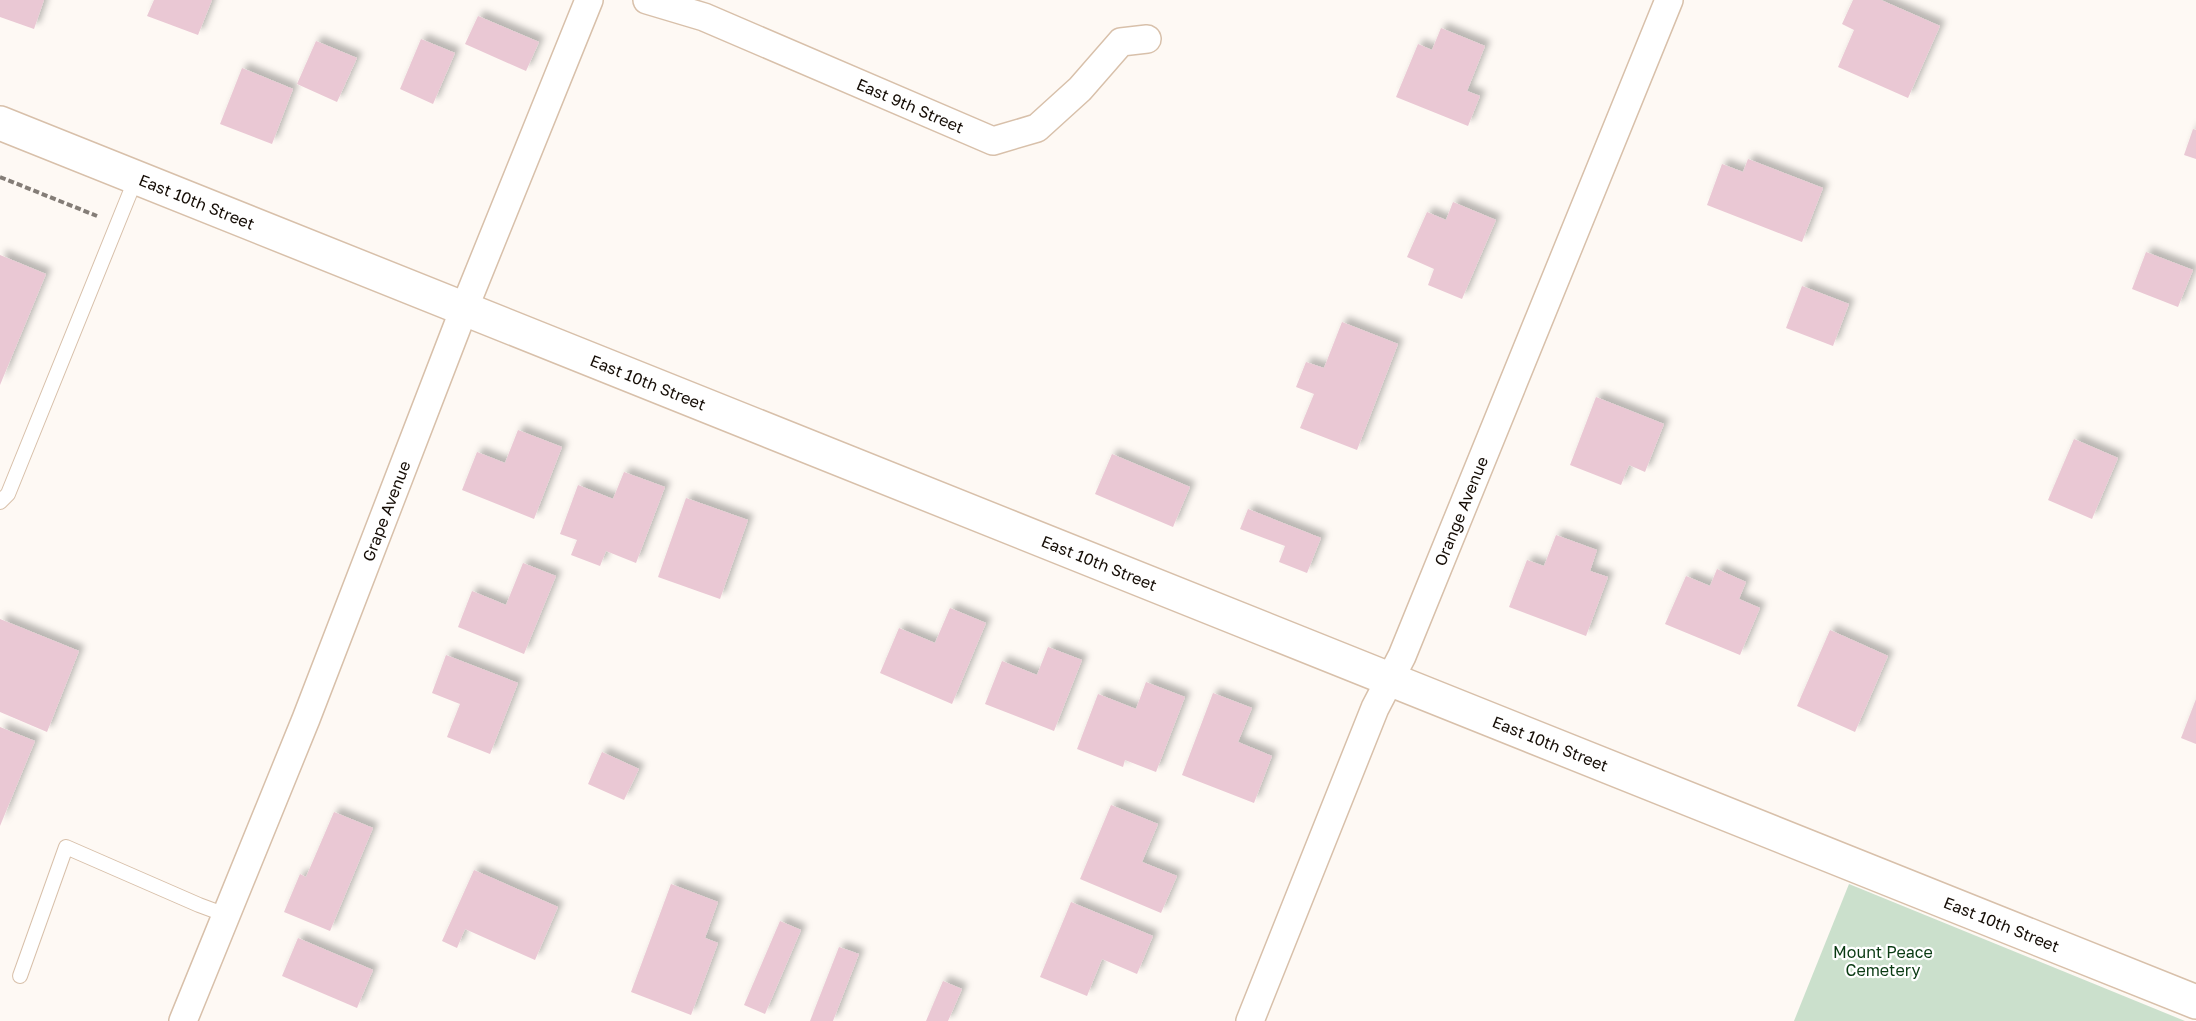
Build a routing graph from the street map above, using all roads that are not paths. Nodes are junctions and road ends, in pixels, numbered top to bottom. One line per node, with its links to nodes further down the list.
1 (589, 0): 7 (street, Grape Avenue)
2 (647, 0): 4 (street, East 9th Street)
3 (1668, 0): 9 (street, Orange Avenue)
4 (1148, 39)
5 (0, 123): 6 (street, East 10th Street)
6 (136, 178): 7 (street, East 10th Street); 8 (lane)
7 (464, 309): 9 (street, East 10th Street); 10 (street, Grape Avenue)
8 (0, 502)
9 (1392, 679): 12 (street, East 10th Street); 14 (street, Orange Avenue)
10 (226, 915): 11 (lane); 13 (street, Grape Avenue)
11 (20, 976)
12 (2196, 1002)
13 (183, 1021)
14 (1250, 1021)

